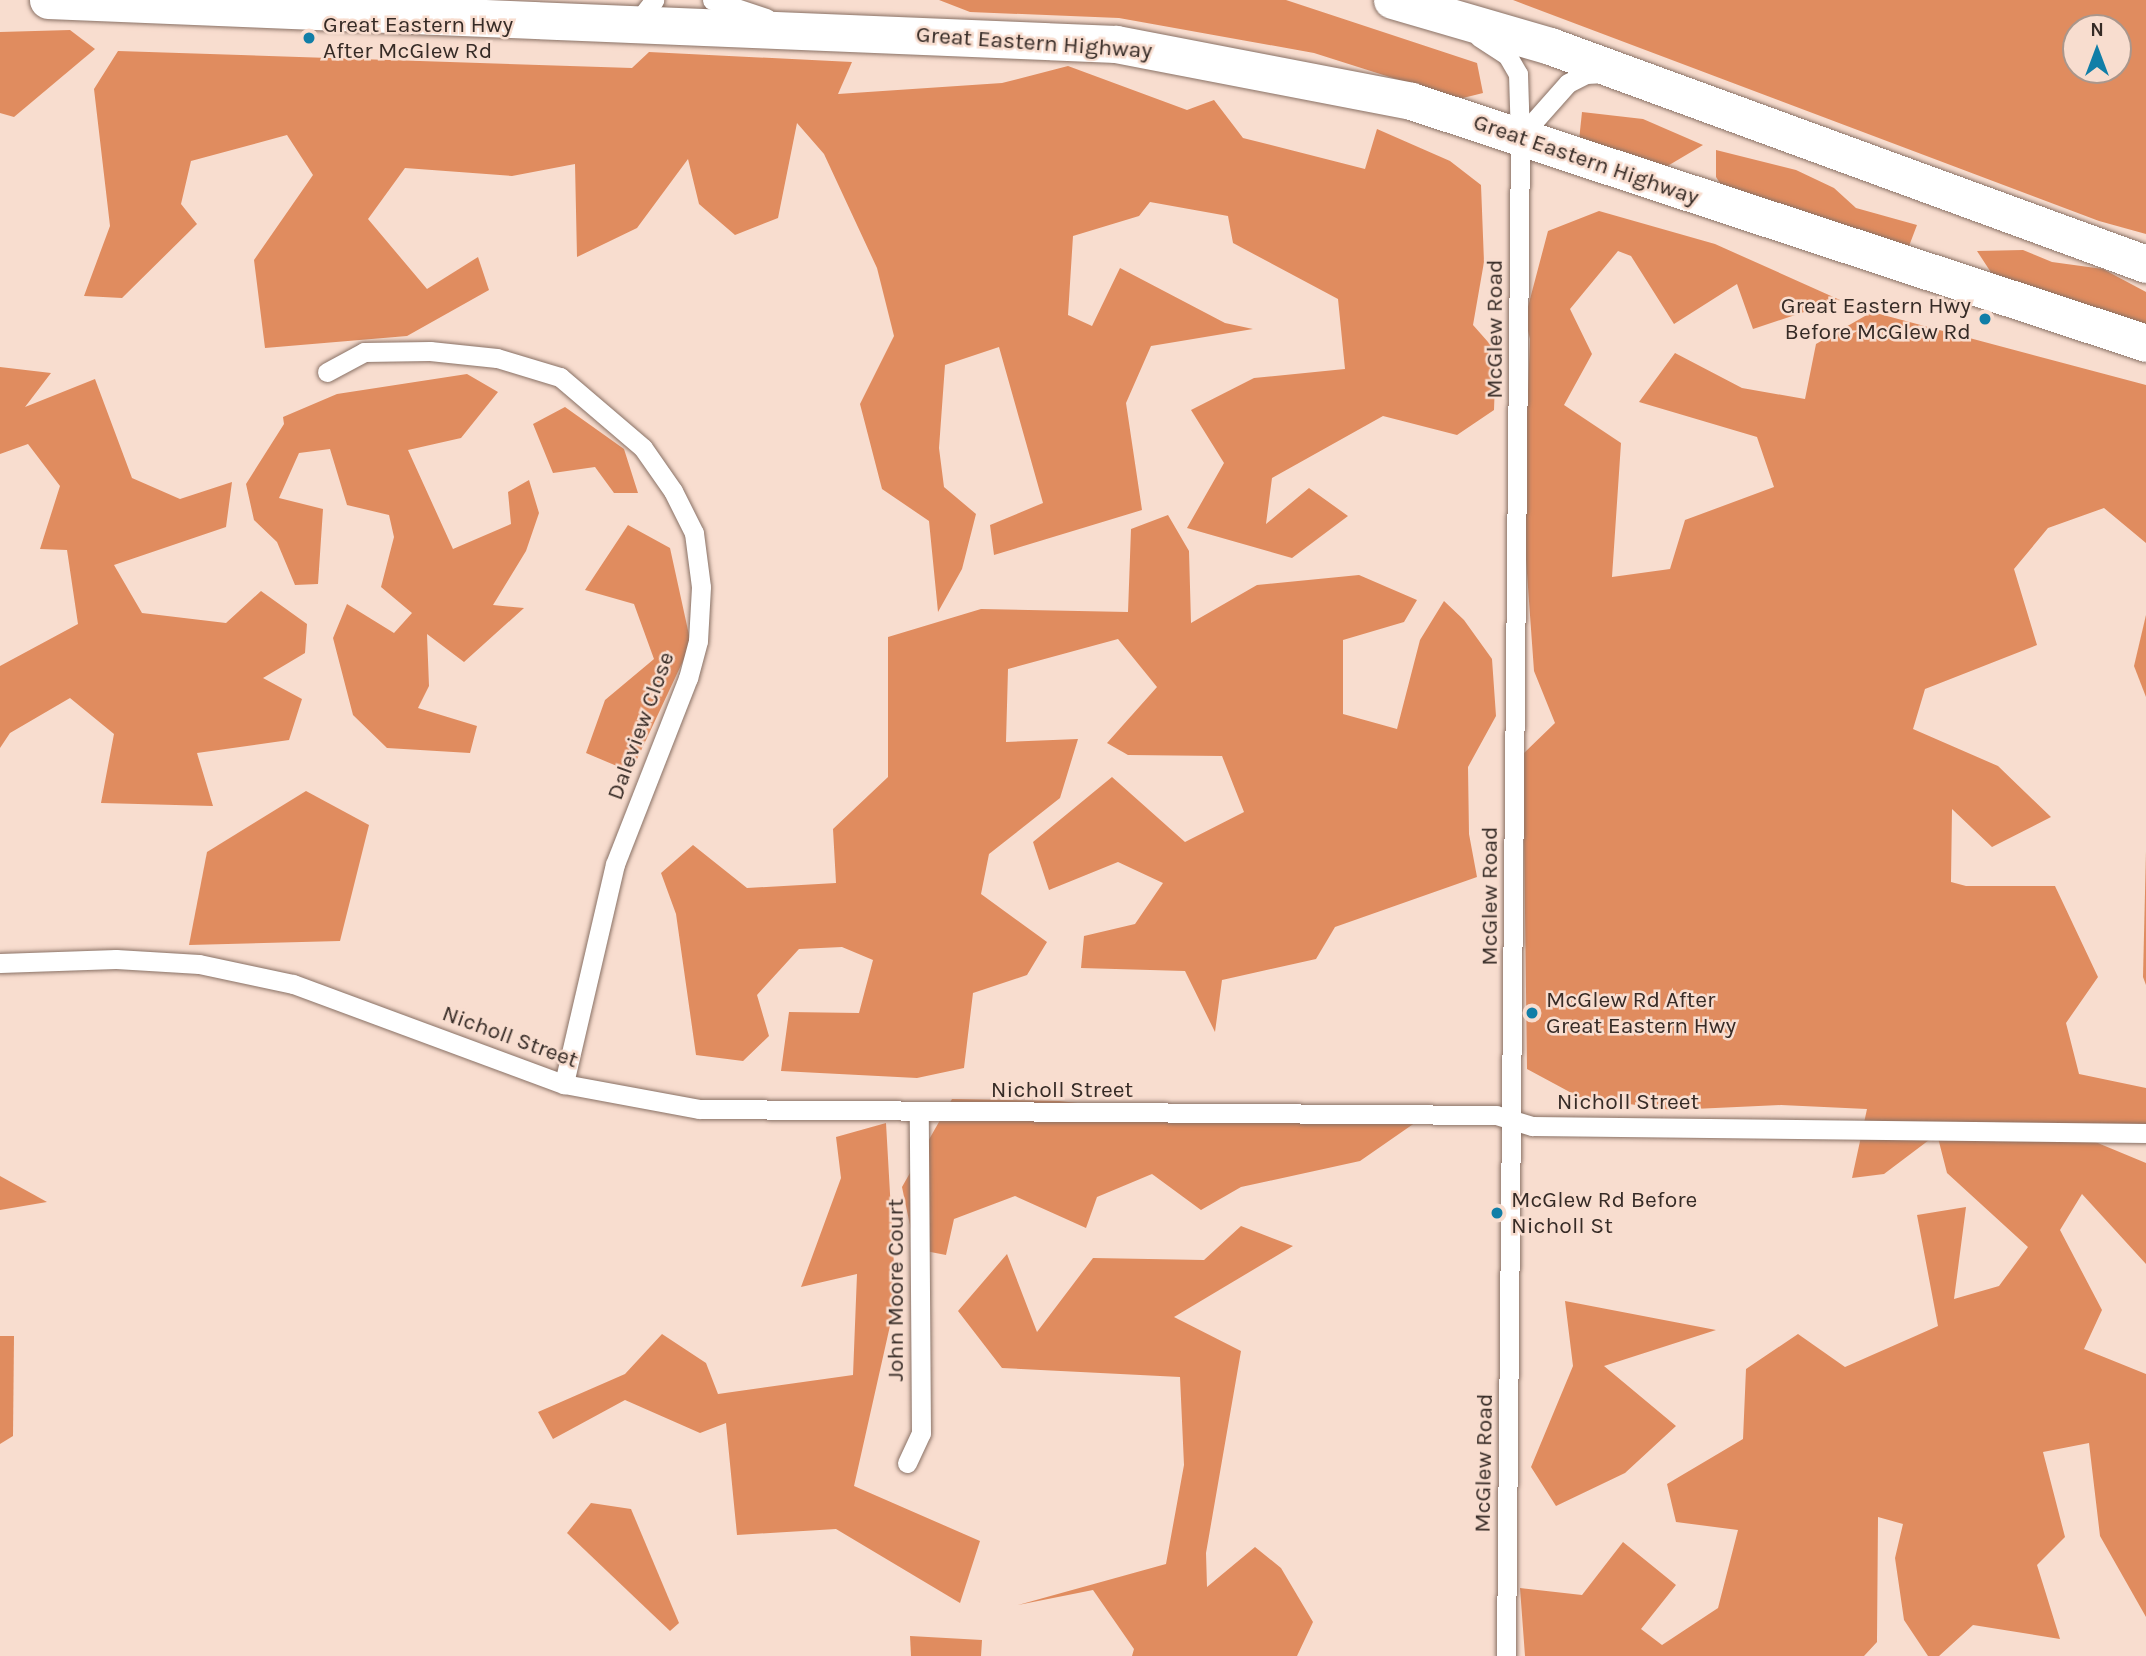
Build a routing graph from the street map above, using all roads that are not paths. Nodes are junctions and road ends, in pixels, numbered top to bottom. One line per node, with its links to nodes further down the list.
1 (48, 0): 4 (highway, Great Eastern Highway)
2 (712, 0): 5 (street)
3 (1398, 2): 6 (highway); 7 (street, McGlew Road)
4 (644, 13): 5 (highway, Great Eastern Highway)
5 (796, 31): 7 (highway, Great Eastern Highway)
6 (1621, 73): 7 (street); 8 (highway)
7 (1520, 137): 9 (highway, Great Eastern Highway); 14 (street, McGlew Road)
8 (2146, 264)
9 (2146, 343)
10 (327, 372): 12 (street, Daleview Close)
11 (0, 963): 12 (street, Nicholl Street)
12 (564, 1084): 13 (street, Nicholl Street)
13 (919, 1114): 14 (street, Nicholl Street); 16 (street, John Moore Court)
14 (1513, 1121): 15 (street, Nicholl Street); 17 (street, McGlew Road)
15 (2146, 1133)
16 (907, 1463)
17 (1506, 1656)

